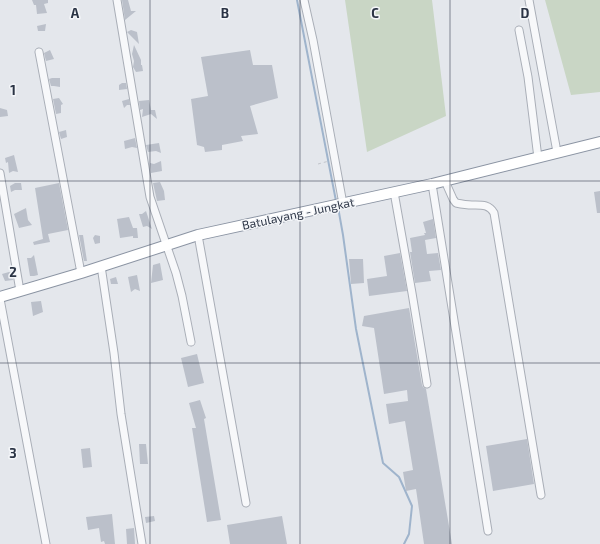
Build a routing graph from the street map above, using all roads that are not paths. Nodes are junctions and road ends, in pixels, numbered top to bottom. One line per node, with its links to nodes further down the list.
1 (117, 0): 15 (street)
2 (304, 0): 13 (street)
3 (529, 0): 7 (street)
4 (519, 30): 8 (street)
5 (39, 52): 17 (street)
6 (600, 142): 7 (highway, Batulayang - Jungkat)
7 (557, 152): 8 (highway, Batulayang - Jungkat)
8 (538, 158): 10 (highway, Batulayang - Jungkat)
9 (0, 173): 18 (street)
10 (445, 181): 11 (highway, Batulayang - Jungkat); 22 (street)
11 (432, 184): 12 (highway, Batulayang - Jungkat); 24 (street)
12 (394, 192): 13 (highway, Batulayang - Jungkat); 21 (street)
13 (339, 204): 14 (highway, Batulayang - Jungkat)
14 (198, 235): 15 (highway, Batulayang - Jungkat); 23 (street)
15 (166, 245): 16 (highway, Batulayang - Jungkat); 20 (street)
16 (101, 266): 17 (highway, Batulayang - Jungkat); 26 (street)
17 (81, 273): 18 (highway, Batulayang - Jungkat)
18 (20, 291): 19 (highway, Batulayang - Jungkat)
19 (0, 298): 25 (street)
20 (191, 342)
21 (427, 384)
22 (541, 495)
23 (246, 503)
24 (488, 531)
25 (46, 544)
26 (142, 544)

